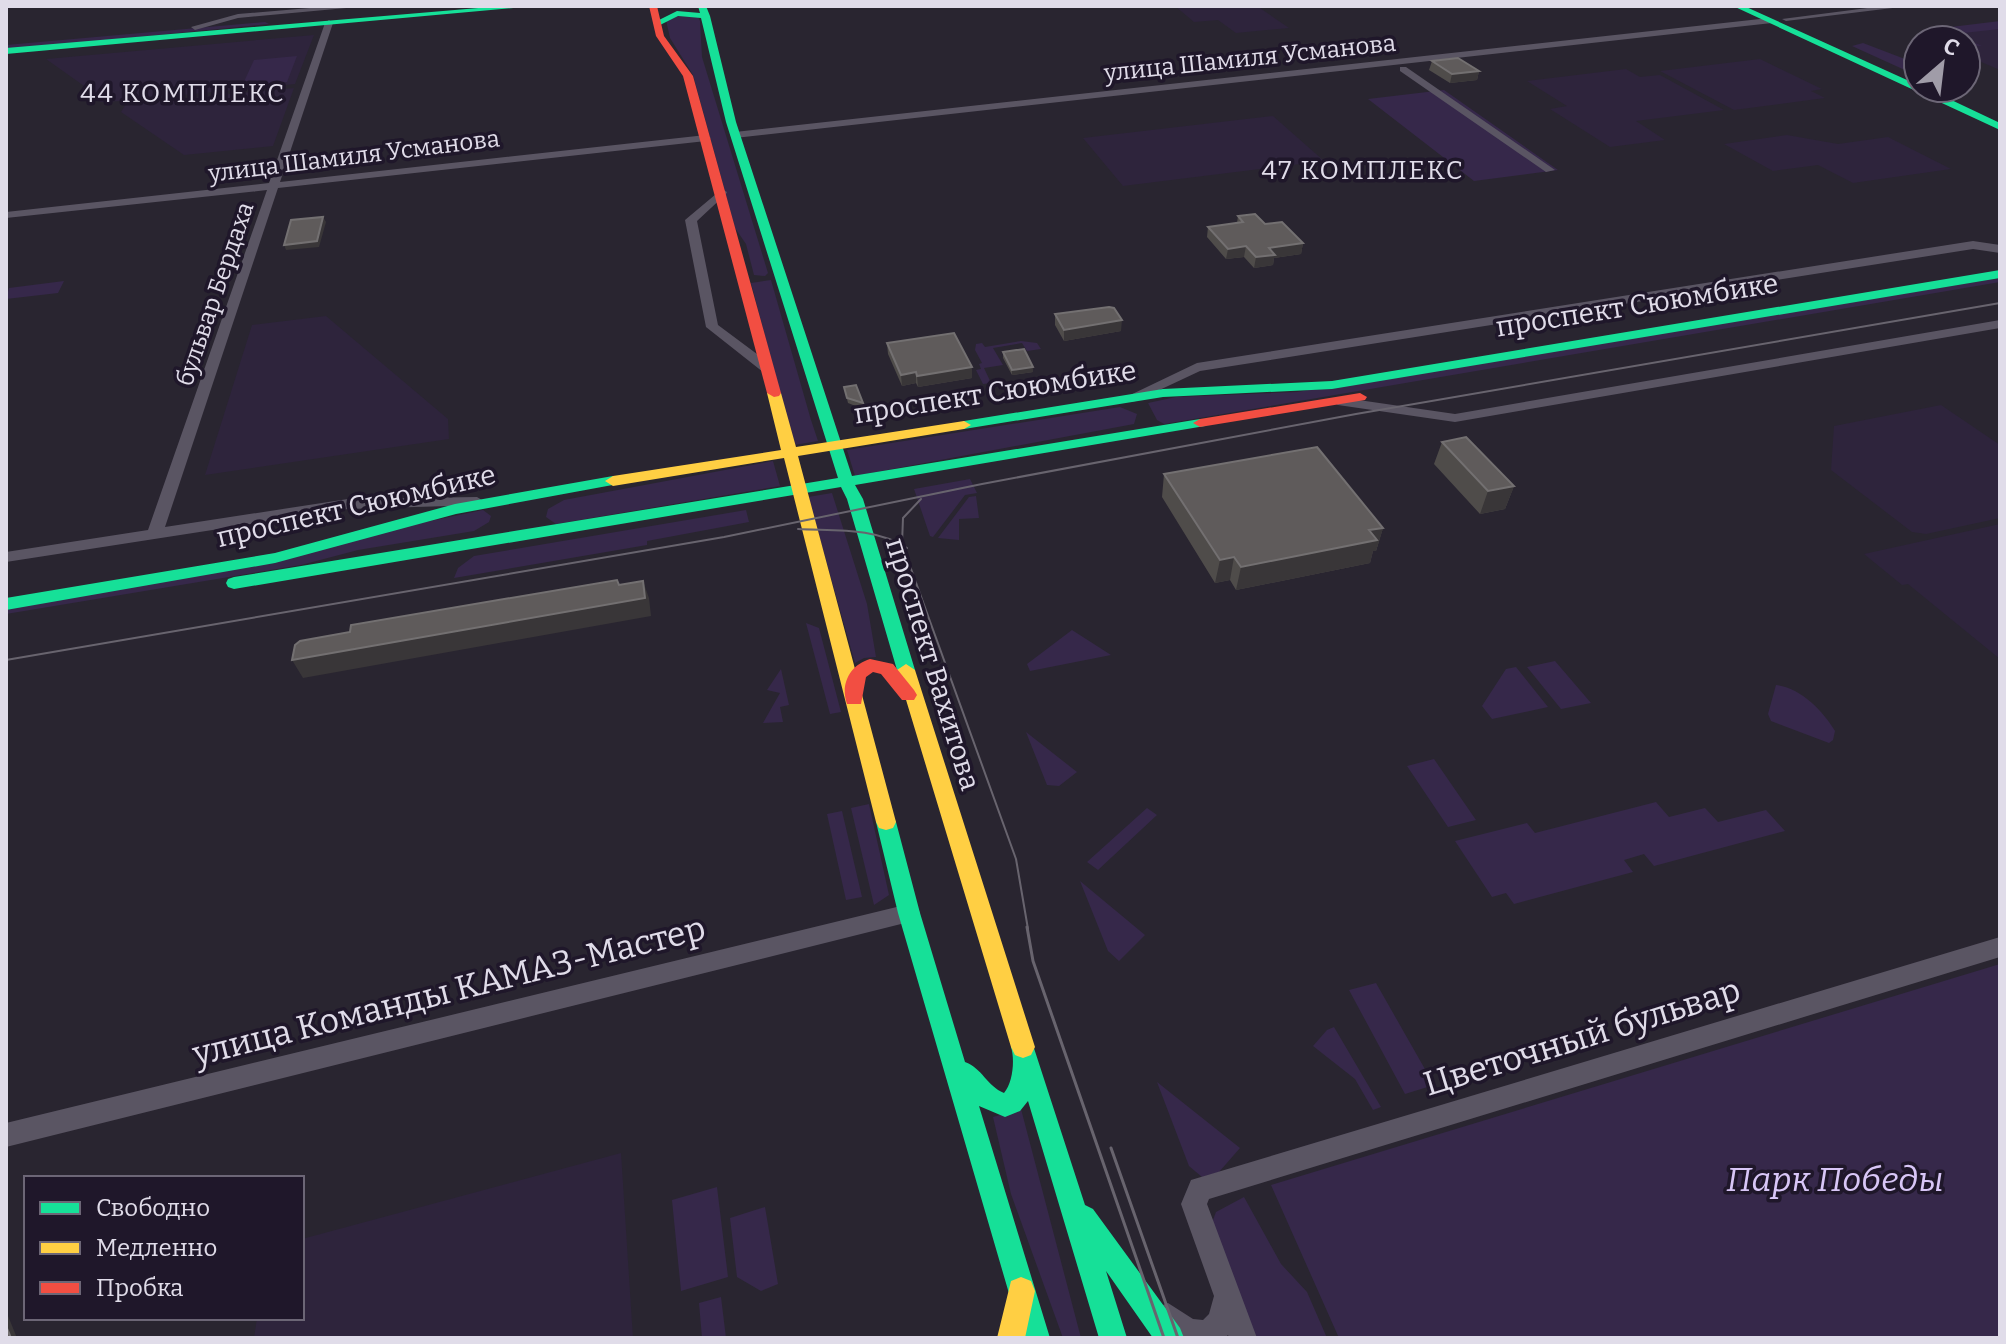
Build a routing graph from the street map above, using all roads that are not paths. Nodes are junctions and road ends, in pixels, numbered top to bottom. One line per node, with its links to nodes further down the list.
1 (364, 6): 11 (street)
2 (433, 6): 9 (main road)
3 (531, 6): 9 (main road)
4 (1737, 6): 8 (main road)
5 (1905, 6): 8 (street, улица Шамиля Усманова)
6 (704, 11): 7 (main road); 21 (main road, проспект Вахитова)
7 (655, 14): 22 (main road)
8 (1771, 15): 15 (main road); 16 (main road); 21 (street, улица Шамиля Усманова)
9 (328, 21): 10 (main road); 24 (street, бульвар Бердаха)
10 (262, 25): 11 (main road); 13 (main road)
11 (195, 27): 12 (main road)
12 (6, 43)
13 (6, 51)
14 (1403, 69): 23 (street)
15 (1902, 71)
16 (1902, 80)
17 (1952, 104): 20 (main road)
18 (1977, 104): 19 (main road)
19 (2000, 114)
20 (2000, 127)
21 (735, 135): 28 (main road, проспект Вахитова)
22 (706, 138): 24 (street, улица Шамиля Усманова); 25 (main road)
23 (1550, 170)
24 (276, 184): 26 (street, улица Шамиля Усманова); 48 (street, бульвар Бердаха)
25 (722, 192): 30 (main road); 33 (street)
26 (6, 215)
27 (2000, 249): 34 (street)
28 (780, 269): 30 (main road); 36 (main road, проспект Вахитова)
29 (2000, 274): 34 (main road, проспект Сююмбике)
30 (743, 275): 33 (main road)
31 (2000, 288): 35 (main road, проспект Сююмбике)
32 (2000, 324): 35 (street)
33 (768, 369): 37 (main road)
34 (1127, 398): 38 (main road); 39 (main road, проспект Сююмбике)
35 (1338, 401): 38 (main road, проспект Сююмбике)
36 (827, 418): 39 (main road); 40 (main road, проспект Вахитова)
37 (783, 425): 41 (main road); 42 (main road)
38 (1139, 434): 44 (main road, проспект Сююмбике)
39 (885, 438): 40 (main road, проспект Сююмбике)
40 (835, 447): 41 (main road, проспект Сююмбике); 44 (main road, проспект Вахитова)
41 (790, 454): 42 (main road, проспект Сююмбике); 45 (main road)
42 (741, 461): 43 (main road, проспект Сююмбике)
43 (573, 488): 46 (main road, проспект Сююмбике); 47 (main road)
44 (851, 492): 45 (main road); 53 (main road, проспект Вахитова)
45 (802, 501): 47 (main road, проспект Сююмбике); 54 (main road)
46 (483, 503): 48 (street); 49 (main road); 51 (main road, проспект Сююмбике)
47 (575, 529): 49 (main road, проспект Сююмбике)
48 (155, 533): 50 (street)
49 (464, 546): 52 (main road, проспект Сююмбике)
50 (6, 557)
51 (6, 604)
52 (6, 621)
53 (913, 700): 54 (main road); 57 (main road, проспект Вахитова)
54 (854, 708): 55 (main road)
55 (909, 913): 58 (main road); 59 (street, улица Команды КАМАЗ-Мастер)
56 (2000, 947): 63 (street, Цветочный бульвар)
57 (1021, 1037): 58 (main road); 60 (main road, проспект Вахитова)
58 (950, 1049): 61 (main road)
59 (6, 1135)
60 (1071, 1200): 62 (main road); 66 (main road, проспект Вахитова)
61 (1022, 1288): 64 (main road); 65 (main road)
62 (1138, 1294): 63 (street); 67 (main road)
63 (1227, 1297): 68 (street)
64 (1011, 1338)
65 (1036, 1338)
66 (1113, 1338)
67 (1170, 1338)
68 (1243, 1338)

